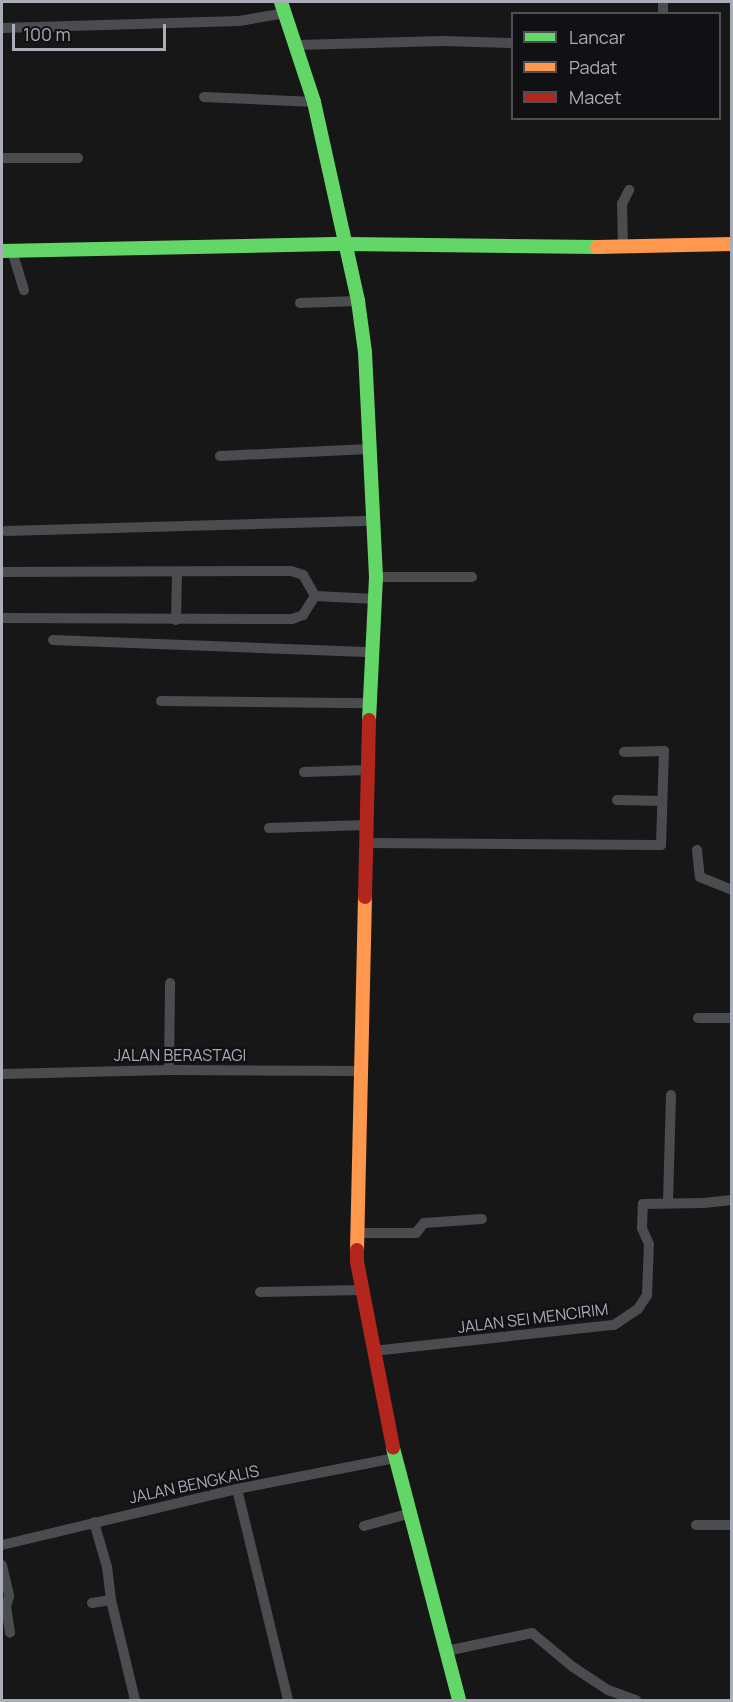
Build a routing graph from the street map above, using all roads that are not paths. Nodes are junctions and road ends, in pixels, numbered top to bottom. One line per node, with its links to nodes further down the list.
1 (283, 8): 2 (street); 4 (main road)
2 (2, 28)
3 (511, 43): 4 (street)
4 (297, 45): 6 (main road)
5 (204, 97): 6 (street)
6 (314, 102): 10 (main road)
7 (78, 158): 8 (street)
8 (2, 159)
9 (629, 190): 12 (street)
10 (346, 244): 12 (main road); 13 (main road); 15 (main road)
11 (732, 244): 12 (main road)
12 (623, 247)
13 (7, 251): 14 (street)
14 (24, 290)
15 (358, 301): 16 (street); 17 (main road)
16 (300, 303)
17 (369, 449): 18 (street); 19 (main road)
18 (220, 456)
19 (374, 521): 20 (street); 23 (main road)
20 (6, 531)
21 (2, 572): 22 (street)
22 (177, 573): 25 (street); 28 (street)
23 (376, 577): 24 (street); 26 (main road)
24 (472, 577)
25 (315, 596): 26 (street); 28 (street)
26 (375, 599): 30 (main road)
27 (2, 618): 28 (street)
28 (176, 620)
29 (53, 640): 30 (street)
30 (372, 652): 32 (main road)
31 (161, 701): 32 (street)
32 (369, 703): 34 (main road)
33 (624, 752): 37 (street)
34 (367, 770): 35 (street); 38 (main road)
35 (304, 772)
36 (617, 800): 37 (street)
37 (662, 801): 40 (street)
38 (367, 825): 39 (street); 40 (main road)
39 (269, 828)
40 (367, 843): 47 (main road)
41 (697, 850): 42 (street)
42 (732, 890)
43 (170, 983): 46 (street)
44 (698, 1018): 45 (street)
45 (732, 1018)
46 (169, 1070): 47 (street, JALAN BERASTAGI); 48 (street, JALAN BERASTAGI)
47 (359, 1071): 53 (main road)
48 (2, 1074)
49 (671, 1095): 51 (street)
50 (732, 1200): 51 (street, JALAN SEI MENCIRIM)
51 (668, 1202): 56 (street, JALAN SEI MENCIRIM)
52 (482, 1219): 53 (street)
53 (356, 1233): 54 (main road)
54 (362, 1290): 55 (street); 56 (main road)
55 (260, 1292)
56 (373, 1351): 57 (main road)
57 (395, 1458): 58 (street, JALAN BENGKALIS); 59 (main road)
58 (237, 1489): 60 (street, JALAN BENGKALIS); 71 (street)
59 (411, 1513): 63 (street); 69 (main road)
60 (94, 1522): 64 (street, JALAN BENGKALIS); 66 (street)
61 (696, 1525): 62 (street)
62 (732, 1525)
63 (364, 1526)
64 (2, 1545)
65 (2, 1564): 68 (street)
66 (111, 1600): 67 (street); 70 (street)
67 (92, 1603)
68 (10, 1633)
69 (446, 1651): 72 (main road); 73 (street)
70 (135, 1701)
71 (288, 1701)
72 (459, 1701)
73 (636, 1701)

